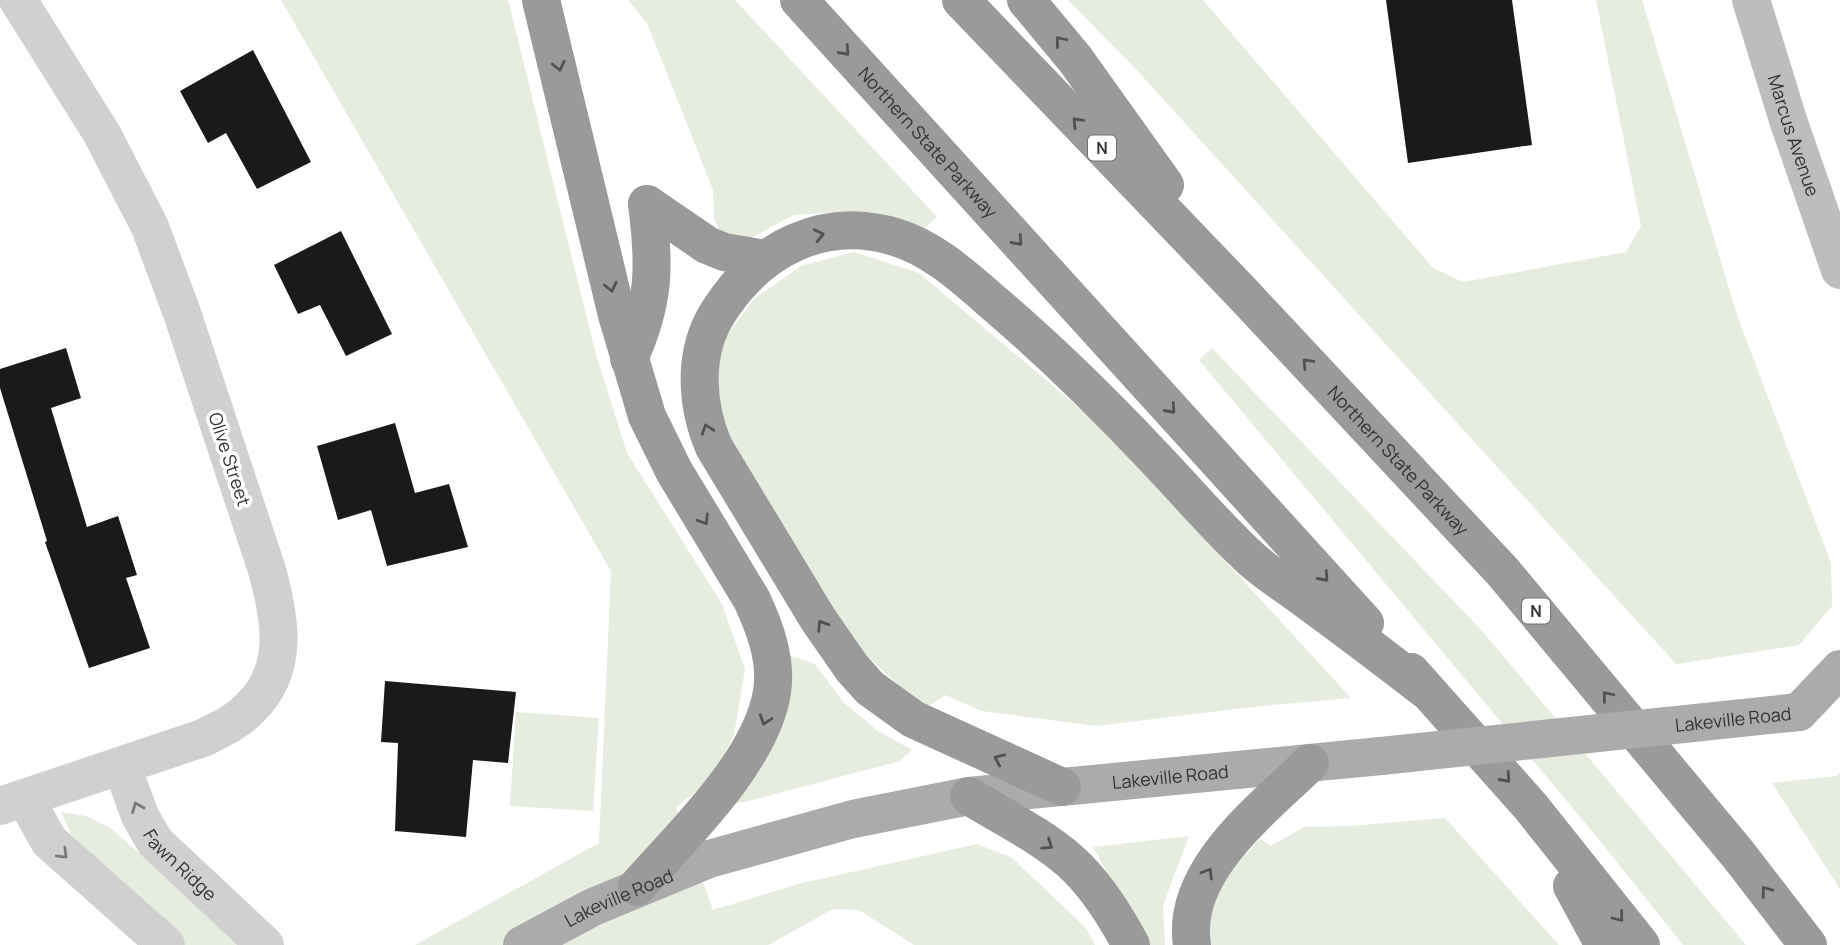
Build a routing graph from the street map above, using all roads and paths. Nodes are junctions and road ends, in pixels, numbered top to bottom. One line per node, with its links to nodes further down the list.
1 (18, 0): 16 (street, Olive Street)
2 (541, 0): 10 (highway, one-way to 10)
3 (800, 0): 12 (highway, Northern State Parkway, one-way to 12)
4 (961, 0): 9 (highway, Northern State Parkway / N, one-way to 4)
5 (1026, 0): 9 (highway, one-way to 5)
6 (1751, 0): 8 (main road, Marcus Avenue)
7 (765, 259): 10 (highway); 12 (highway, one-way to 12); 17 (highway, one-way to 7)
8 (1840, 270)
9 (1244, 295): 29 (highway, Northern State Parkway / N, one-way to 9)
10 (629, 359): 21 (highway, one-way to 21)
11 (1840, 669): 14 (main road)
12 (1427, 691): 20 (highway, Northern State Parkway, one-way to 20)
13 (1840, 709): 14 (main road, Lakeville Road)
14 (1799, 712): 15 (main road, Lakeville Road, bridge)
15 (1310, 763): 17 (main road, Lakeville Road); 26 (highway, one-way to 15)
16 (122, 766): 19 (street, Olive Street); 23 (street, Fawn Ridge, one-way to 16)
17 (1062, 787): 18 (main road, Lakeville Road)
18 (969, 796): 21 (main road, Lakeville Road); 25 (highway, one-way to 25)
19 (12, 802): 22 (street, one-way to 22)
20 (1531, 807): 27 (highway); 28 (highway, Northern State Parkway, one-way to 28)
21 (637, 887): 24 (main road, Lakeville Road)
22 (166, 945)
23 (265, 945)
24 (522, 945)
25 (1131, 945)
26 (1192, 945)
27 (1604, 945)
28 (1641, 945)
29 (1808, 945)

